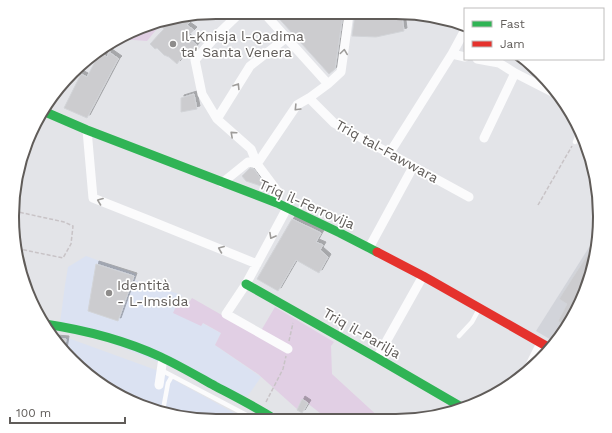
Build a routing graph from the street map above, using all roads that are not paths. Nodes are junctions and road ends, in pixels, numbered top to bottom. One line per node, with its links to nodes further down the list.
1 (234, 19): 14 (street)
2 (269, 19): 5 (street)
3 (348, 19): 10 (street, one-way to 3)
4 (464, 32): 6 (street)
5 (286, 38): 10 (street); 14 (street, one-way to 5)
6 (452, 54): 7 (street); 19 (street)
7 (464, 56)
8 (482, 60): 9 (street)
9 (515, 73): 11 (street); 16 (street)
10 (328, 84): 12 (street)
11 (547, 89)
12 (309, 98): 19 (street, Triq tal-Fawwara); 20 (street, one-way to 20)
13 (48, 113): 15 (main road, Triq il-Ferrovija)
14 (217, 119): 20 (street, one-way to 14)
15 (87, 130): 22 (main road, Triq il-Ferrovija); 27 (street, one-way to 15)
16 (484, 138)
17 (577, 138): 18 (lane)
18 (575, 142)
19 (389, 154): 21 (street, Triq tal-Fawwara)
20 (257, 164): 22 (street); 24 (street)
21 (413, 167): 23 (street, Triq tal-Fawwara); 26 (street)
22 (222, 183): 24 (main road, Triq il-Ferrovija)
23 (469, 197)
24 (277, 204): 25 (main road, Triq il-Ferrovija)
25 (288, 208): 26 (main road, Triq il-Ferrovija); 27 (street, one-way to 27)
26 (370, 248): 28 (main road, Triq il-Ferrovija)
27 (257, 264): 29 (street)
28 (423, 276): 30 (main road, Triq il-Ferrovija); 36 (street)
29 (246, 284): 34 (street); 36 (main road, Triq il-Parilja)
30 (480, 308): 32 (lane); 33 (main road, Triq il-Ferrovija)
31 (51, 325): 35 (main road)
32 (459, 336)
33 (545, 345)
34 (288, 349)
35 (163, 358): 37 (street); 42 (main road)
36 (377, 358): 40 (main road, Triq il-Parilja)
37 (161, 370): 38 (lane); 39 (street)
38 (172, 376): 41 (lane); 43 (lane)
39 (159, 386)
40 (457, 405)
41 (164, 407)
42 (261, 410): 44 (lane); 45 (main road)
43 (242, 413)
44 (259, 414)
45 (267, 414)

